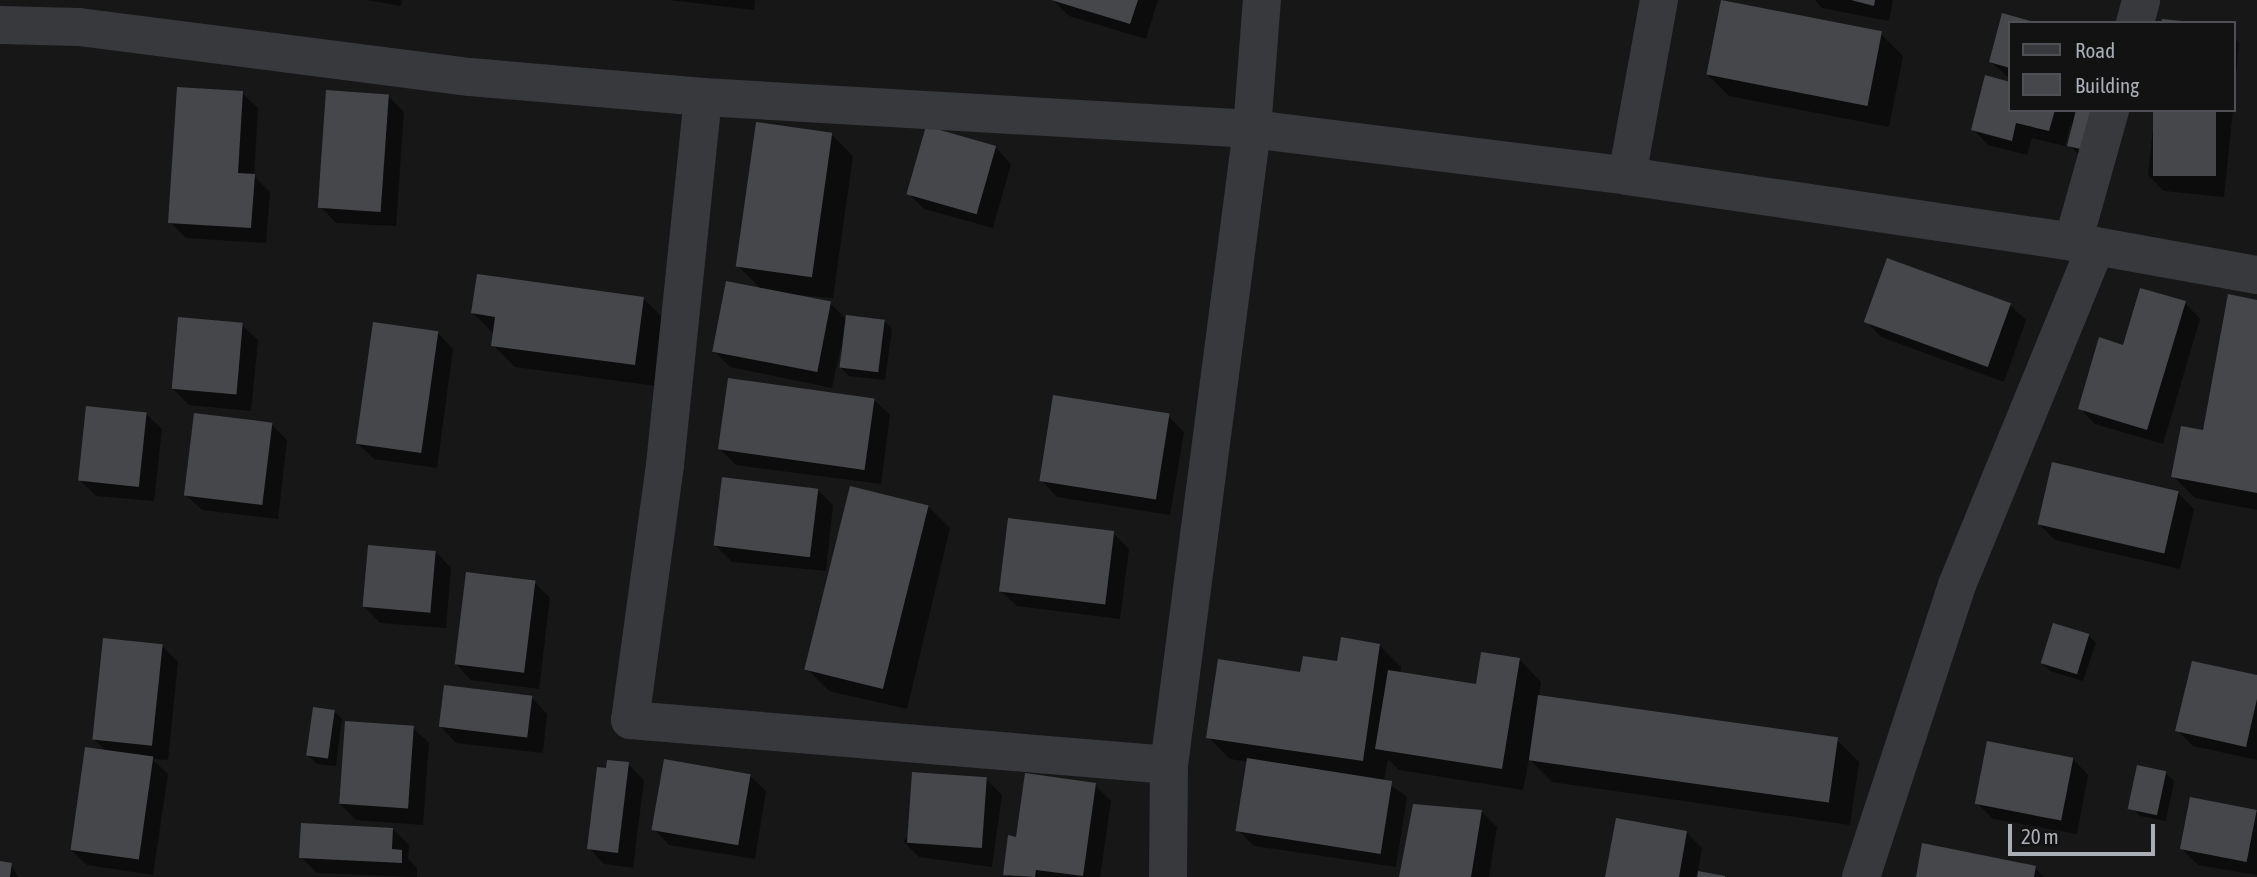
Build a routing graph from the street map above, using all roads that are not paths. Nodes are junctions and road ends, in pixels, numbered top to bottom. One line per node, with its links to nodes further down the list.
1 (1262, 0): 9 (street)
2 (1658, 0): 10 (street)
3 (2141, 0): 5 (street)
4 (82, 14): 6 (street); 7 (street)
5 (2136, 21)
6 (0, 24)
7 (703, 97): 9 (street); 13 (street)
8 (2110, 112): 11 (street)
9 (1252, 130): 10 (street); 13 (street)
10 (1627, 176): 11 (street)
11 (2085, 244): 12 (street); 15 (street)
12 (2257, 275)
13 (1168, 765): 14 (street)
14 (1168, 877)
15 (1861, 877)

